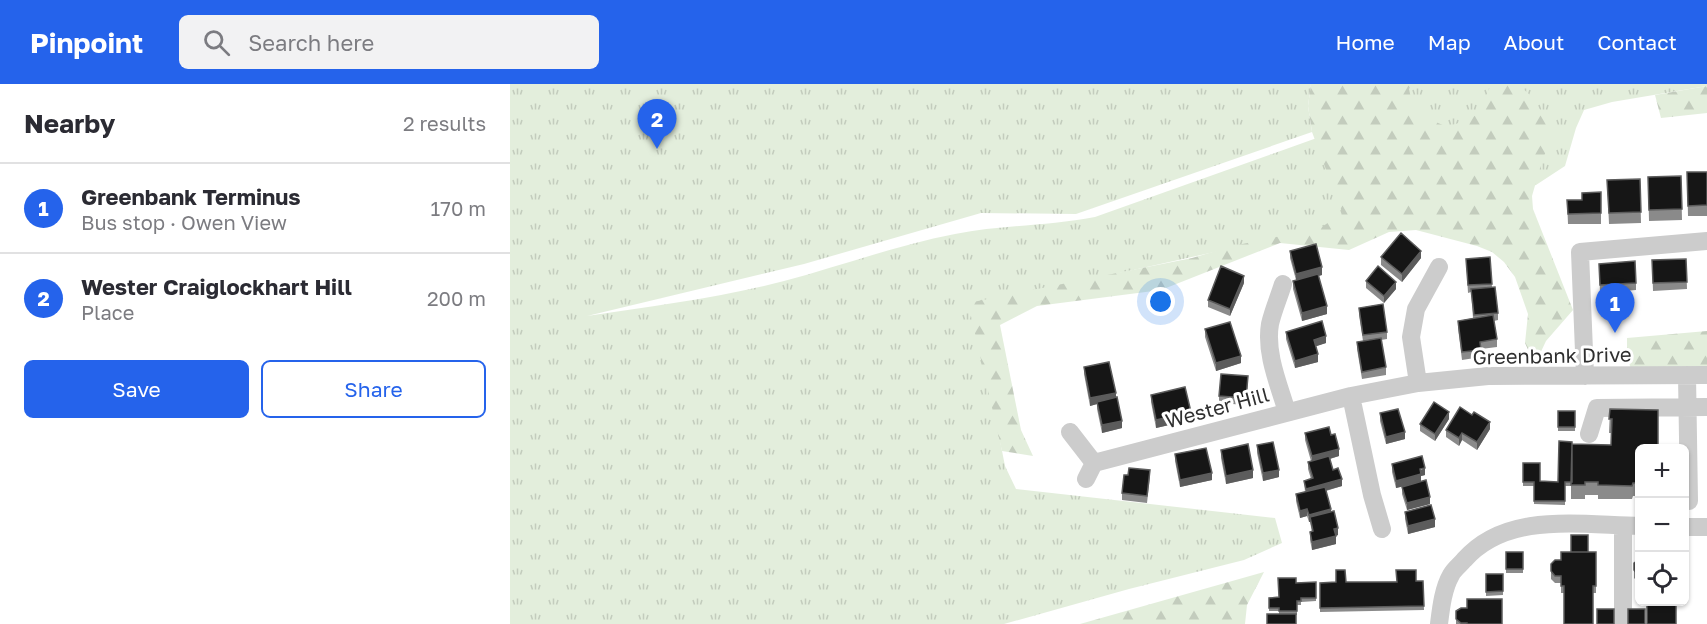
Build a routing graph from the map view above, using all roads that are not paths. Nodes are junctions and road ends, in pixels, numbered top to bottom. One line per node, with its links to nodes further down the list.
1 (1707, 241): 6 (street)
2 (1438, 267): 7 (street)
3 (1283, 284): 11 (street)
4 (1687, 375): 5 (street, Greenbank Drive); 6 (street, Greenbank Drive); 9 (street)
5 (1707, 375)
6 (1585, 376): 7 (street, Greenbank Drive)
7 (1418, 383): 8 (street, Wester Hill)
8 (1351, 396): 11 (street, Wester Hill); 18 (street)
9 (1688, 406): 10 (street); 13 (street); 14 (street)
10 (1707, 407)
11 (1287, 412): 12 (street, Wester Hill)
12 (1070, 432)
13 (1589, 434)
14 (1689, 498)
15 (1631, 526): 19 (street); 20 (street)
16 (1689, 527): 17 (street)
17 (1707, 527)
18 (1382, 529)
19 (1439, 624)
20 (1623, 624)

